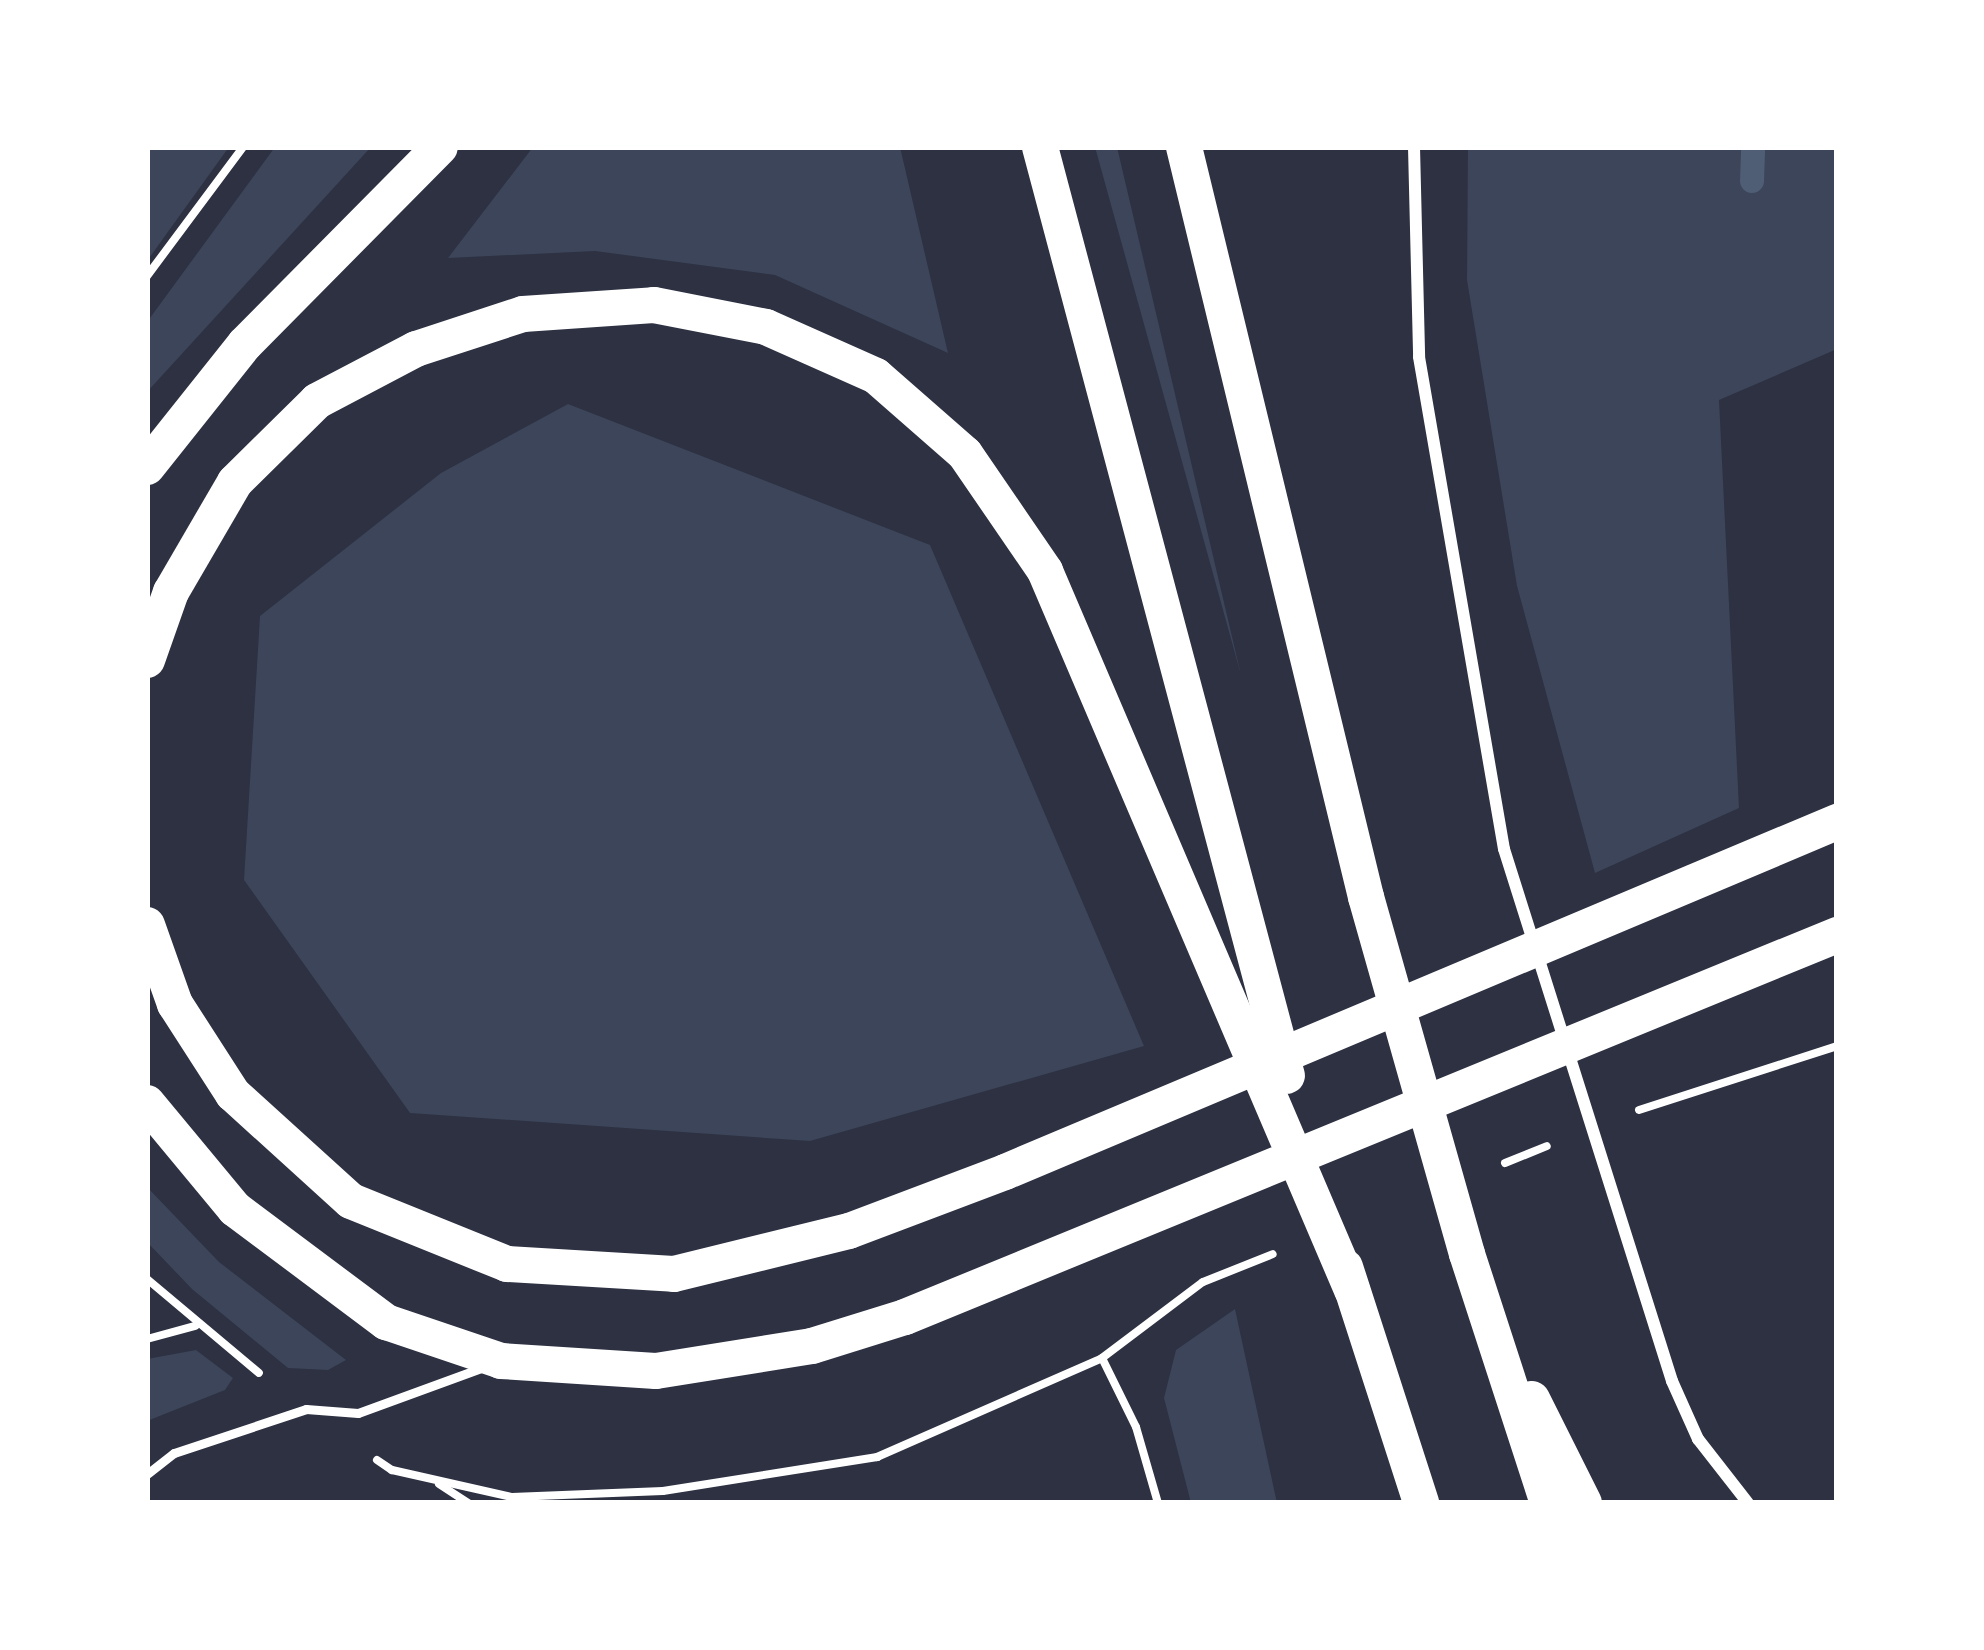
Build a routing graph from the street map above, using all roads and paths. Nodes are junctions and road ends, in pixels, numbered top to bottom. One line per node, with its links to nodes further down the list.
1 (243, 147): 6 (path)
2 (440, 147): 7 (highway)
3 (1040, 147): 12 (highway)
4 (1184, 147): 14 (highway)
5 (1414, 147): 26 (street)
6 (147, 276)
7 (147, 467)
8 (147, 660): 12 (highway)
9 (1837, 822): 10 (highway)
10 (147, 925)
11 (1837, 935): 18 (highway)
12 (1234, 956): 23 (highway)
13 (147, 1103): 18 (highway)
14 (1479, 1290): 24 (highway); 25 (highway)
15 (196, 1325): 16 (path)
16 (147, 1339)
17 (1102, 1358): 22 (path)
18 (501, 1361): 19 (lane)
19 (147, 1474)
20 (432, 1479): 21 (path)
21 (468, 1503)
22 (1158, 1503)
23 (1421, 1503)
24 (1548, 1503)
25 (1584, 1503)
26 (1748, 1503)

